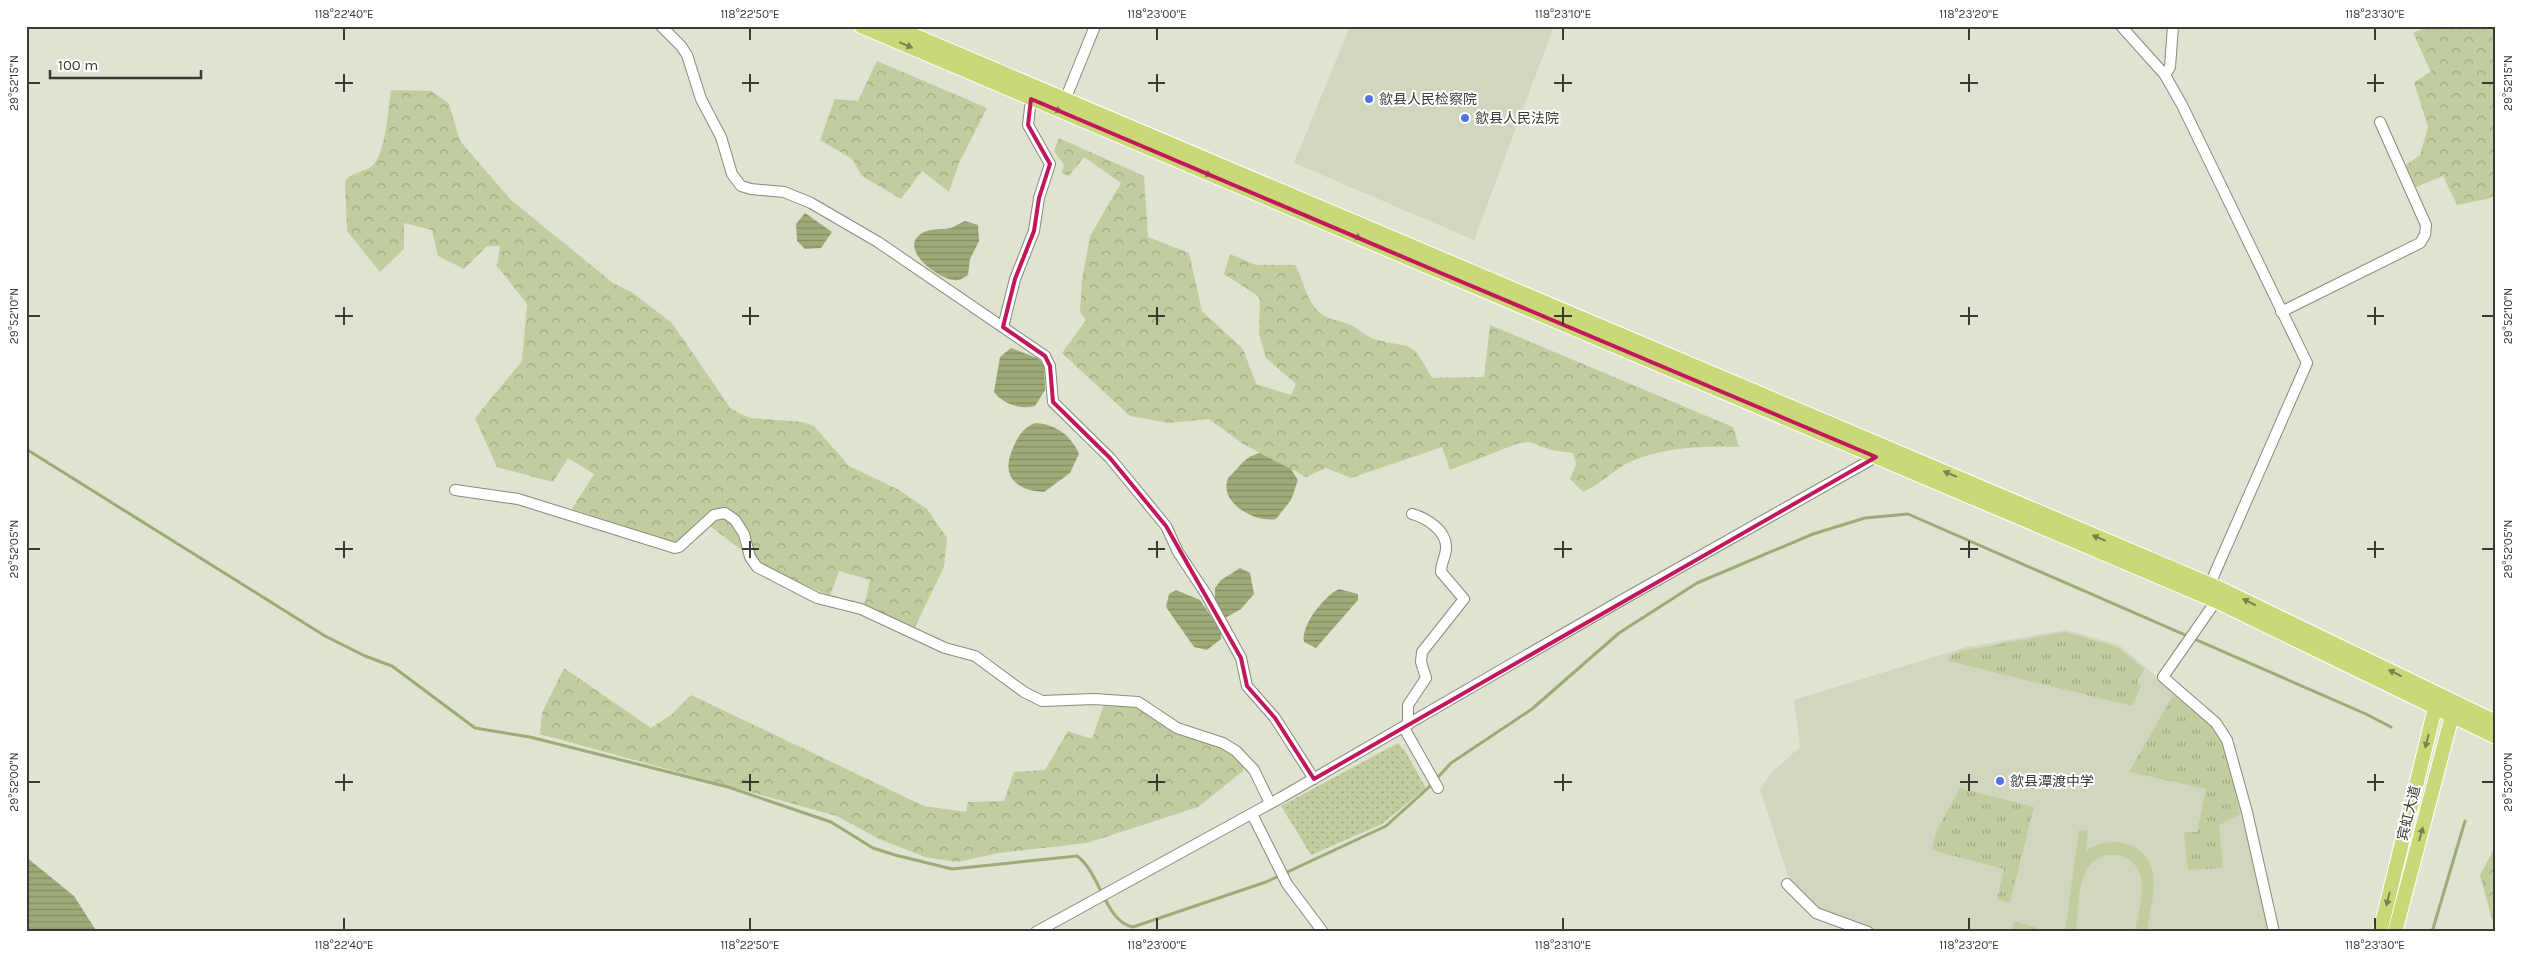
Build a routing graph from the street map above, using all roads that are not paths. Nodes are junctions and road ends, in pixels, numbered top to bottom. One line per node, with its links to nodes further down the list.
1 (661, 26): 12 (street)
2 (861, 26): 8 (main road, one-way to 8)
3 (892, 26): 9 (main road)
4 (1095, 26): 9 (street)
5 (2121, 26): 7 (street)
6 (2173, 26): 7 (street)
7 (2165, 74): 11 (street)
8 (1031, 99): 12 (street); 13 (main road, one-way to 13)
9 (1066, 100): 16 (main road, one-way to 9)
10 (2380, 122): 11 (street)
11 (2281, 312): 16 (street)
12 (1003, 327): 23 (street)
13 (1876, 457): 17 (main road); 21 (street)
14 (455, 490): 25 (street)
15 (1412, 514): 21 (street)
16 (2210, 584): 18 (main road, one-way to 16)
17 (2216, 601): 18 (main road); 31 (street)
18 (2437, 701): 19 (main road); 32 (main road, 宾虹大道, one-way to 32)
19 (2454, 709): 20 (main road); 22 (main road); 33 (main road, 宾虹大道, one-way to 19)
20 (2496, 722)
21 (1406, 727): 23 (street); 24 (street)
22 (2496, 737)
23 (1314, 779): 25 (street)
24 (1438, 788)
25 (1270, 803): 26 (street)
26 (1252, 814): 28 (street); 29 (street)
27 (1787, 884): 30 (street)
28 (1036, 932)
29 (1323, 932)
30 (1868, 932)
31 (2274, 932)
32 (2380, 932)
33 (2396, 932)

